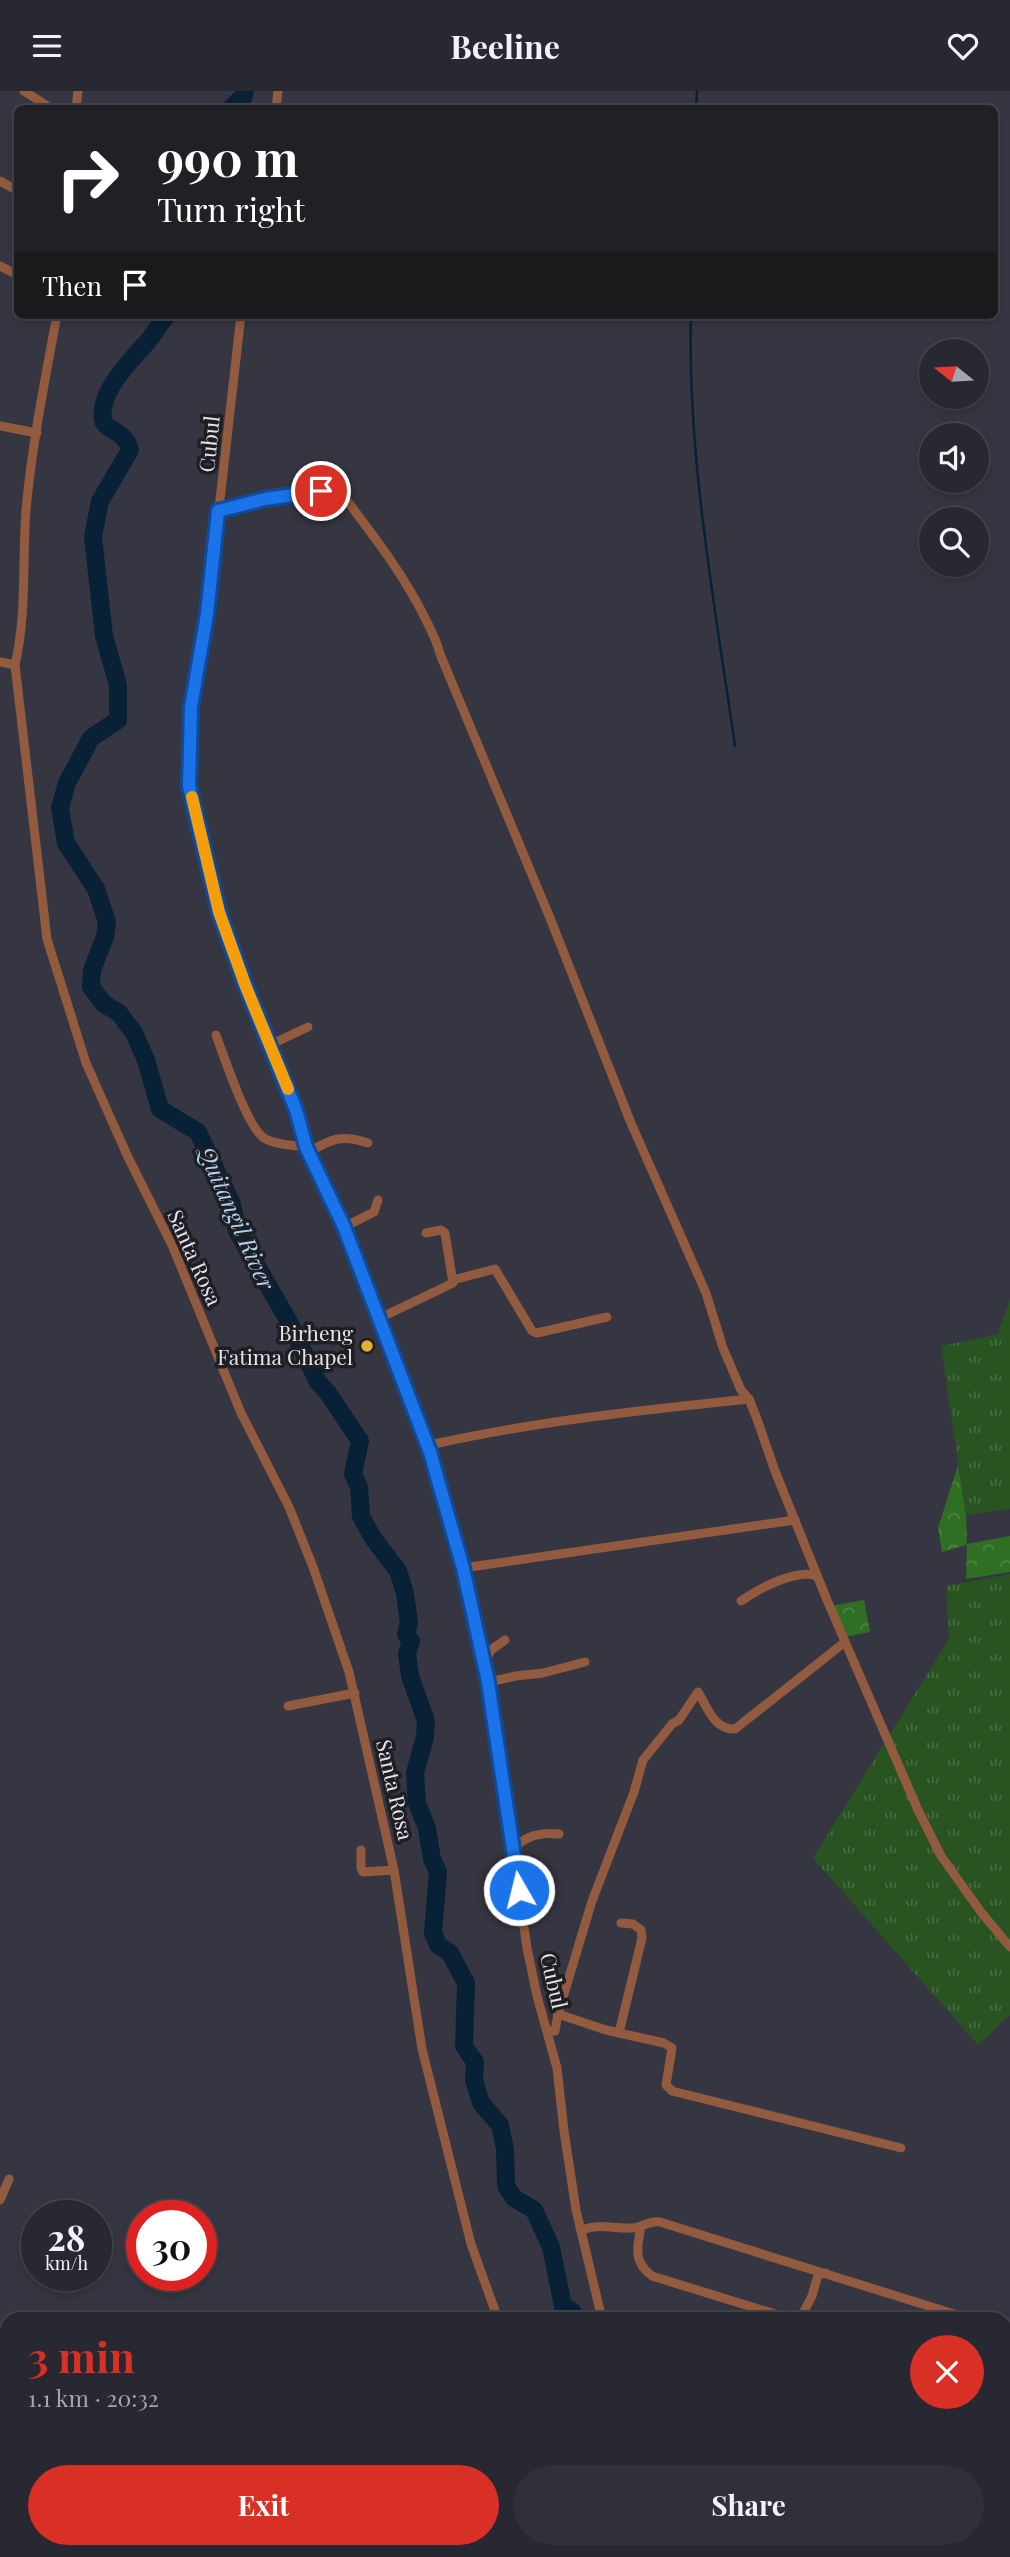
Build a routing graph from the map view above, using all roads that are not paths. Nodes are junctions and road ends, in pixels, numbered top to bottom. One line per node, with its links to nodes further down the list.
1 (24, 91): 2 (street)
2 (46, 105)
3 (56, 319): 6 (street, Santa Rosa)
4 (241, 319): 7 (street, Cubul)
5 (0, 426): 6 (street)
6 (37, 433): 9 (street, Santa Rosa)
7 (218, 511): 12 (street, Cubul); 21 (street)
8 (0, 662): 9 (street)
9 (15, 664): 32 (street, Santa Rosa)
10 (308, 1027): 12 (street)
11 (216, 1035): 14 (street)
12 (270, 1045): 14 (street, Cubul)
13 (368, 1143): 14 (street)
14 (307, 1149): 16 (street, Cubul)
15 (378, 1200): 16 (street)
16 (344, 1227): 20 (street, Cubul)
17 (426, 1233): 18 (street)
18 (453, 1280): 19 (street); 20 (street)
19 (607, 1317)
20 (378, 1319): 22 (street, Cubul)
21 (749, 1399): 22 (street); 23 (street)
22 (430, 1452): 24 (street, Cubul)
23 (795, 1520): 24 (street); 25 (street)
24 (463, 1568): 30 (street, Cubul)
25 (817, 1576): 26 (street); 28 (street)
26 (741, 1601)
27 (505, 1640): 30 (street)
28 (845, 1642): 39 (street); 40 (street)
29 (586, 1662): 31 (street)
30 (484, 1664): 31 (street, Cubul)
31 (488, 1682): 36 (street, Cubul)
32 (355, 1693): 33 (street); 37 (street, Santa Rosa)
33 (288, 1706)
34 (559, 1834): 36 (street)
35 (361, 1850): 37 (street)
36 (513, 1850): 41 (street, Cubul)
37 (394, 1870): 49 (street, Santa Rosa)
38 (621, 1923): 42 (street)
39 (1010, 1947)
40 (558, 2014): 41 (street); 42 (street)
41 (547, 2031): 47 (street, Cubul)
42 (619, 2033): 43 (street)
43 (901, 2148)
44 (9, 2179): 45 (street)
45 (0, 2200)
46 (641, 2227): 47 (street); 48 (street); 51 (street)
47 (581, 2230): 50 (street, Cubul)
48 (826, 2273): 52 (street); 53 (street)
49 (496, 2312)
50 (601, 2312)
51 (768, 2312)
52 (804, 2312)
53 (948, 2312)

